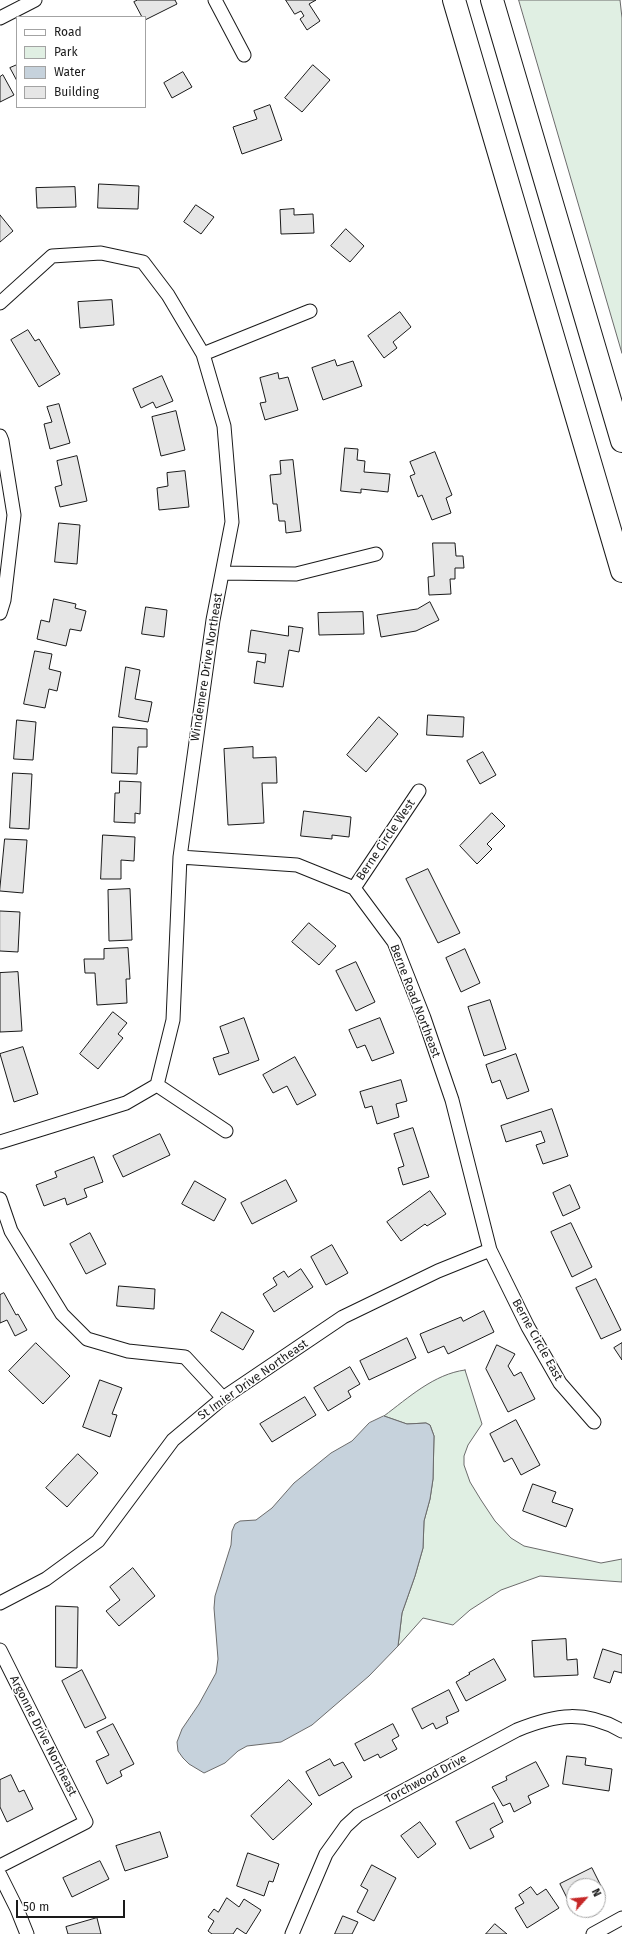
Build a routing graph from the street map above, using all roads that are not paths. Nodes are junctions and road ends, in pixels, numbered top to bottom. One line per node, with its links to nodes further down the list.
1 (36, 0): 5 (street)
2 (215, 0): 7 (street)
3 (454, 0): 14 (highway)
4 (492, 0): 12 (highway)
5 (18, 4): 6 (street)
6 (0, 18)
7 (244, 55)
8 (0, 303): 10 (street, Windemere Drive Northeast)
9 (310, 310): 10 (street)
10 (203, 354): 15 (street, Windemere Drive Northeast)
11 (0, 436): 16 (street)
12 (622, 441)
13 (376, 554): 15 (street)
14 (622, 571)
15 (222, 572): 18 (street, Windemere Drive Northeast)
16 (0, 613)
17 (419, 791): 19 (street, Berne Circle West)
18 (180, 857): 19 (street); 20 (street, Windemere Drive Northeast)
19 (354, 888): 24 (street, Berne Road Northeast)
20 (157, 1084): 21 (street); 22 (street)
21 (226, 1131)
22 (0, 1142)
23 (0, 1199): 25 (street)
24 (490, 1250): 25 (street, St Imier Drive Northeast); 26 (street, Berne Circle East)
25 (223, 1398): 27 (street, St Imier Drive Northeast)
26 (594, 1422)
27 (0, 1603)
28 (0, 1650): 30 (street, Argonne Drive Northeast)
29 (622, 1731): 34 (street, Torchwood Drive)
30 (0, 1866)
31 (0, 1875): 33 (street)
32 (622, 1918): 35 (street)
33 (27, 1934)
34 (292, 1934)
35 (593, 1934)

